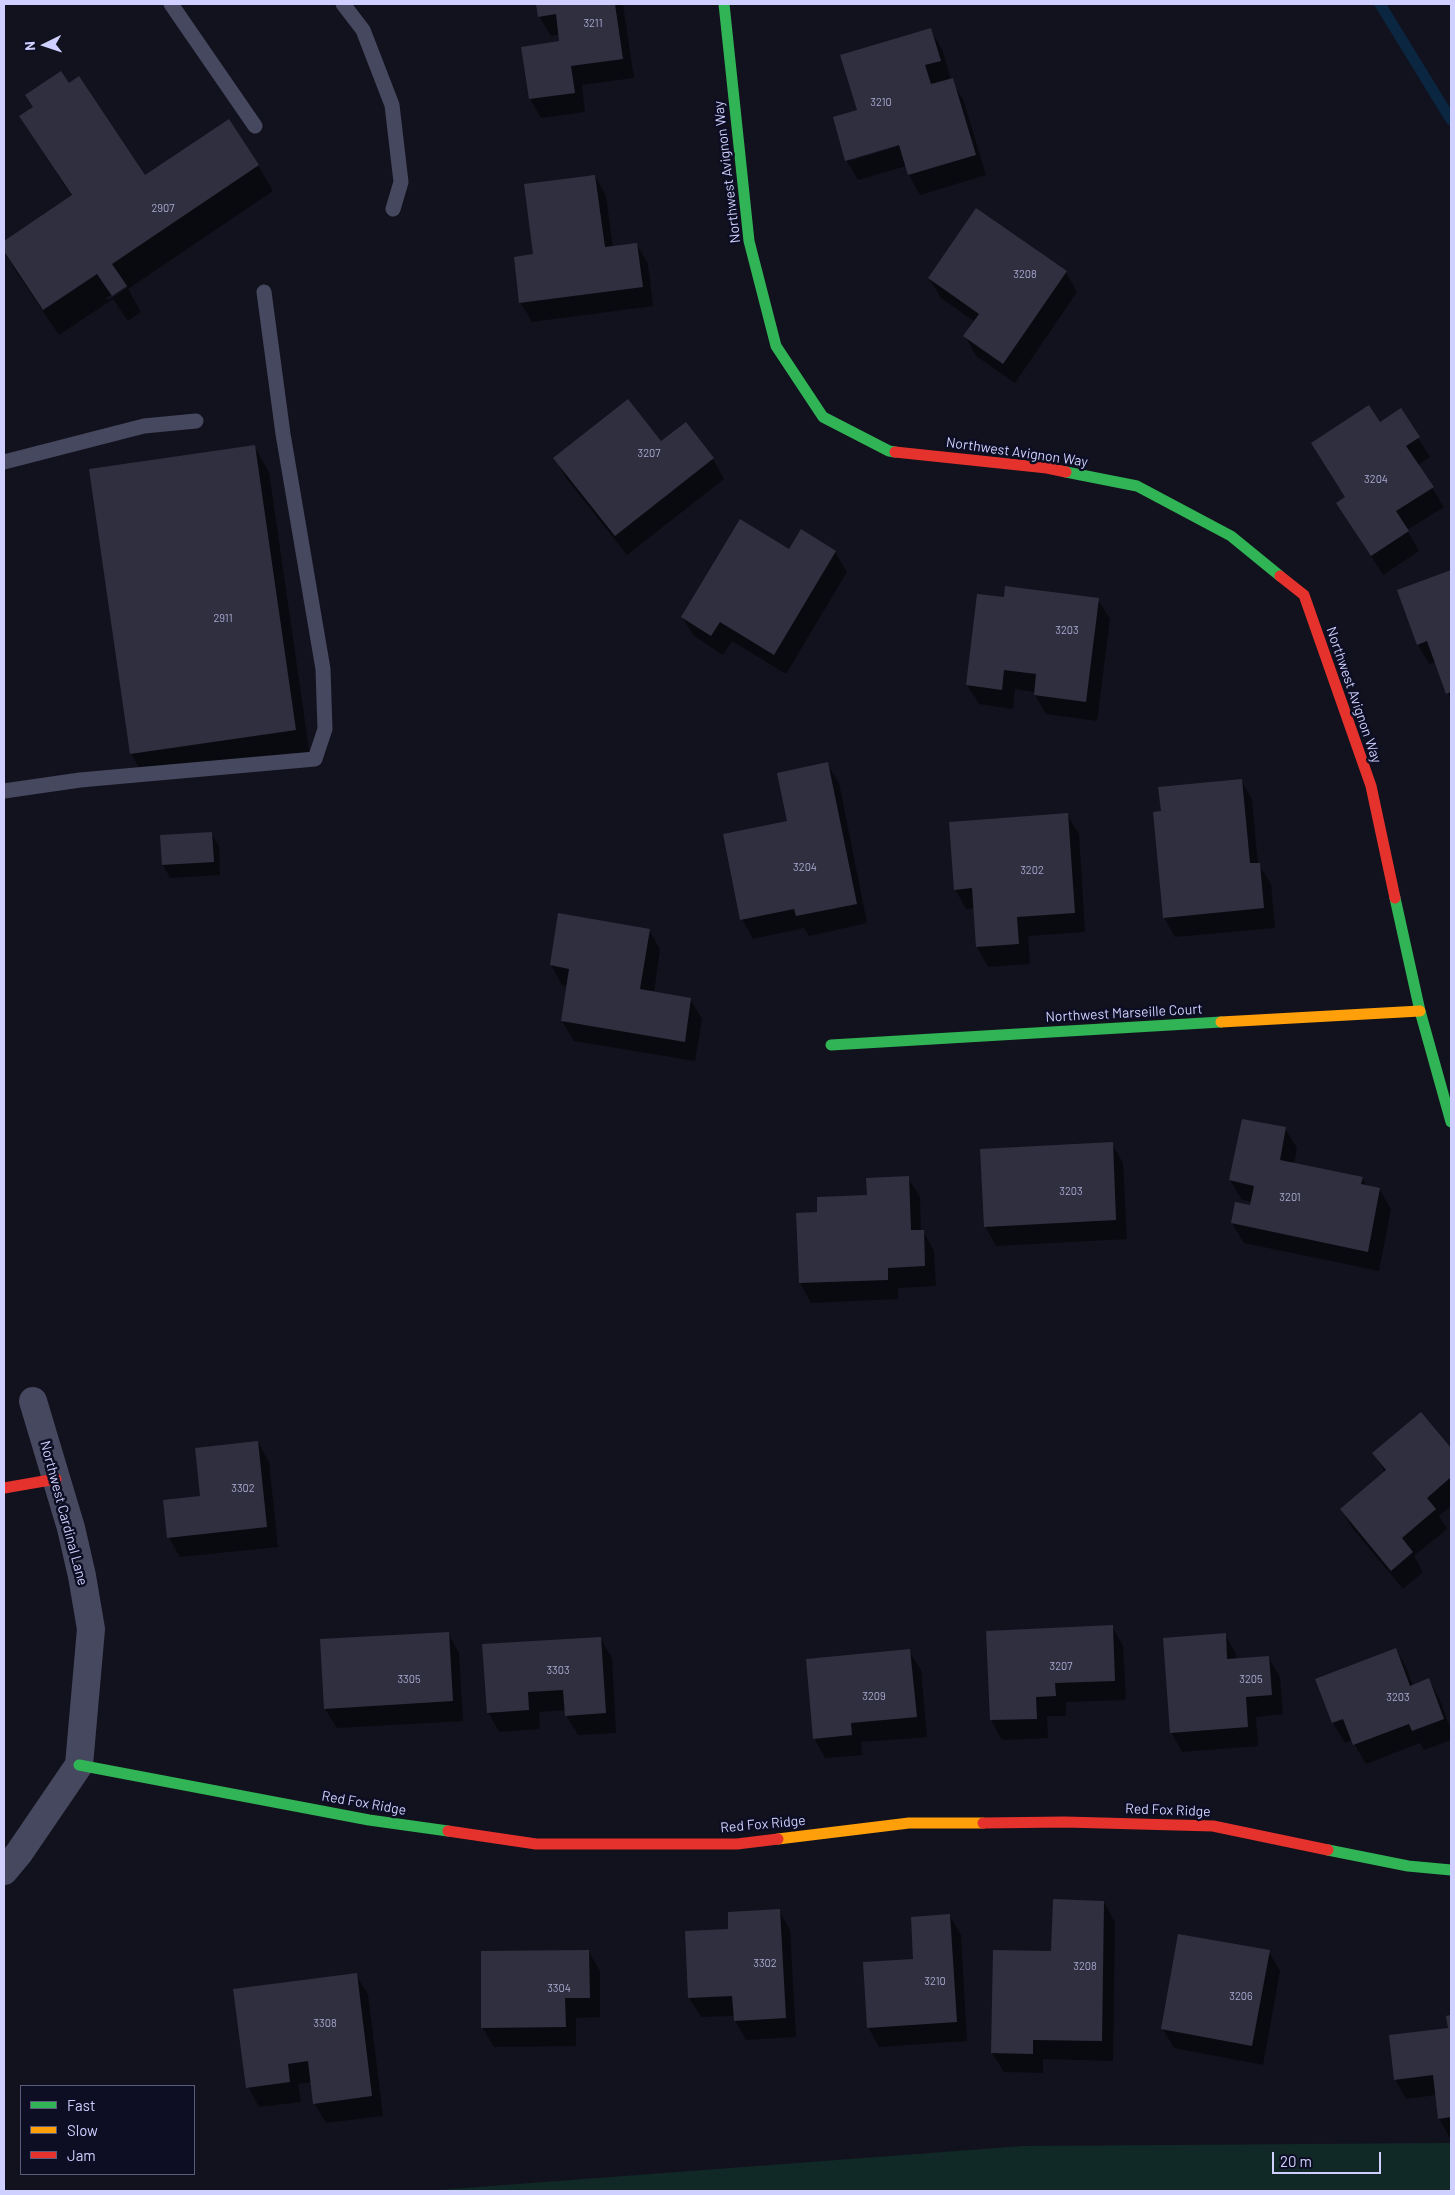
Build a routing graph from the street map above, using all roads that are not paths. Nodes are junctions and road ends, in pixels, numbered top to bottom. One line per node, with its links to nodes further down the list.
1 (171, 4): 4 (lane)
2 (342, 4): 5 (lane)
3 (724, 4): 10 (street, Northwest Avignon Way)
4 (255, 126)
5 (394, 209)
6 (264, 292): 9 (lane)
7 (196, 421): 8 (lane)
8 (4, 462)
9 (4, 792)
10 (1420, 1011): 11 (street, Northwest Marseille Court); 12 (street, Northwest Avignon Way)
11 (831, 1045)
12 (1451, 1122)
13 (32, 1401): 14 (street, Northwest Cardinal Lane)
14 (56, 1479): 15 (street); 16 (street, Northwest Cardinal Lane)
15 (4, 1488)
16 (79, 1765): 17 (street, Red Fox Ridge); 18 (street, Northwest Cardinal Lane)
17 (1451, 1870)
18 (4, 1871)

